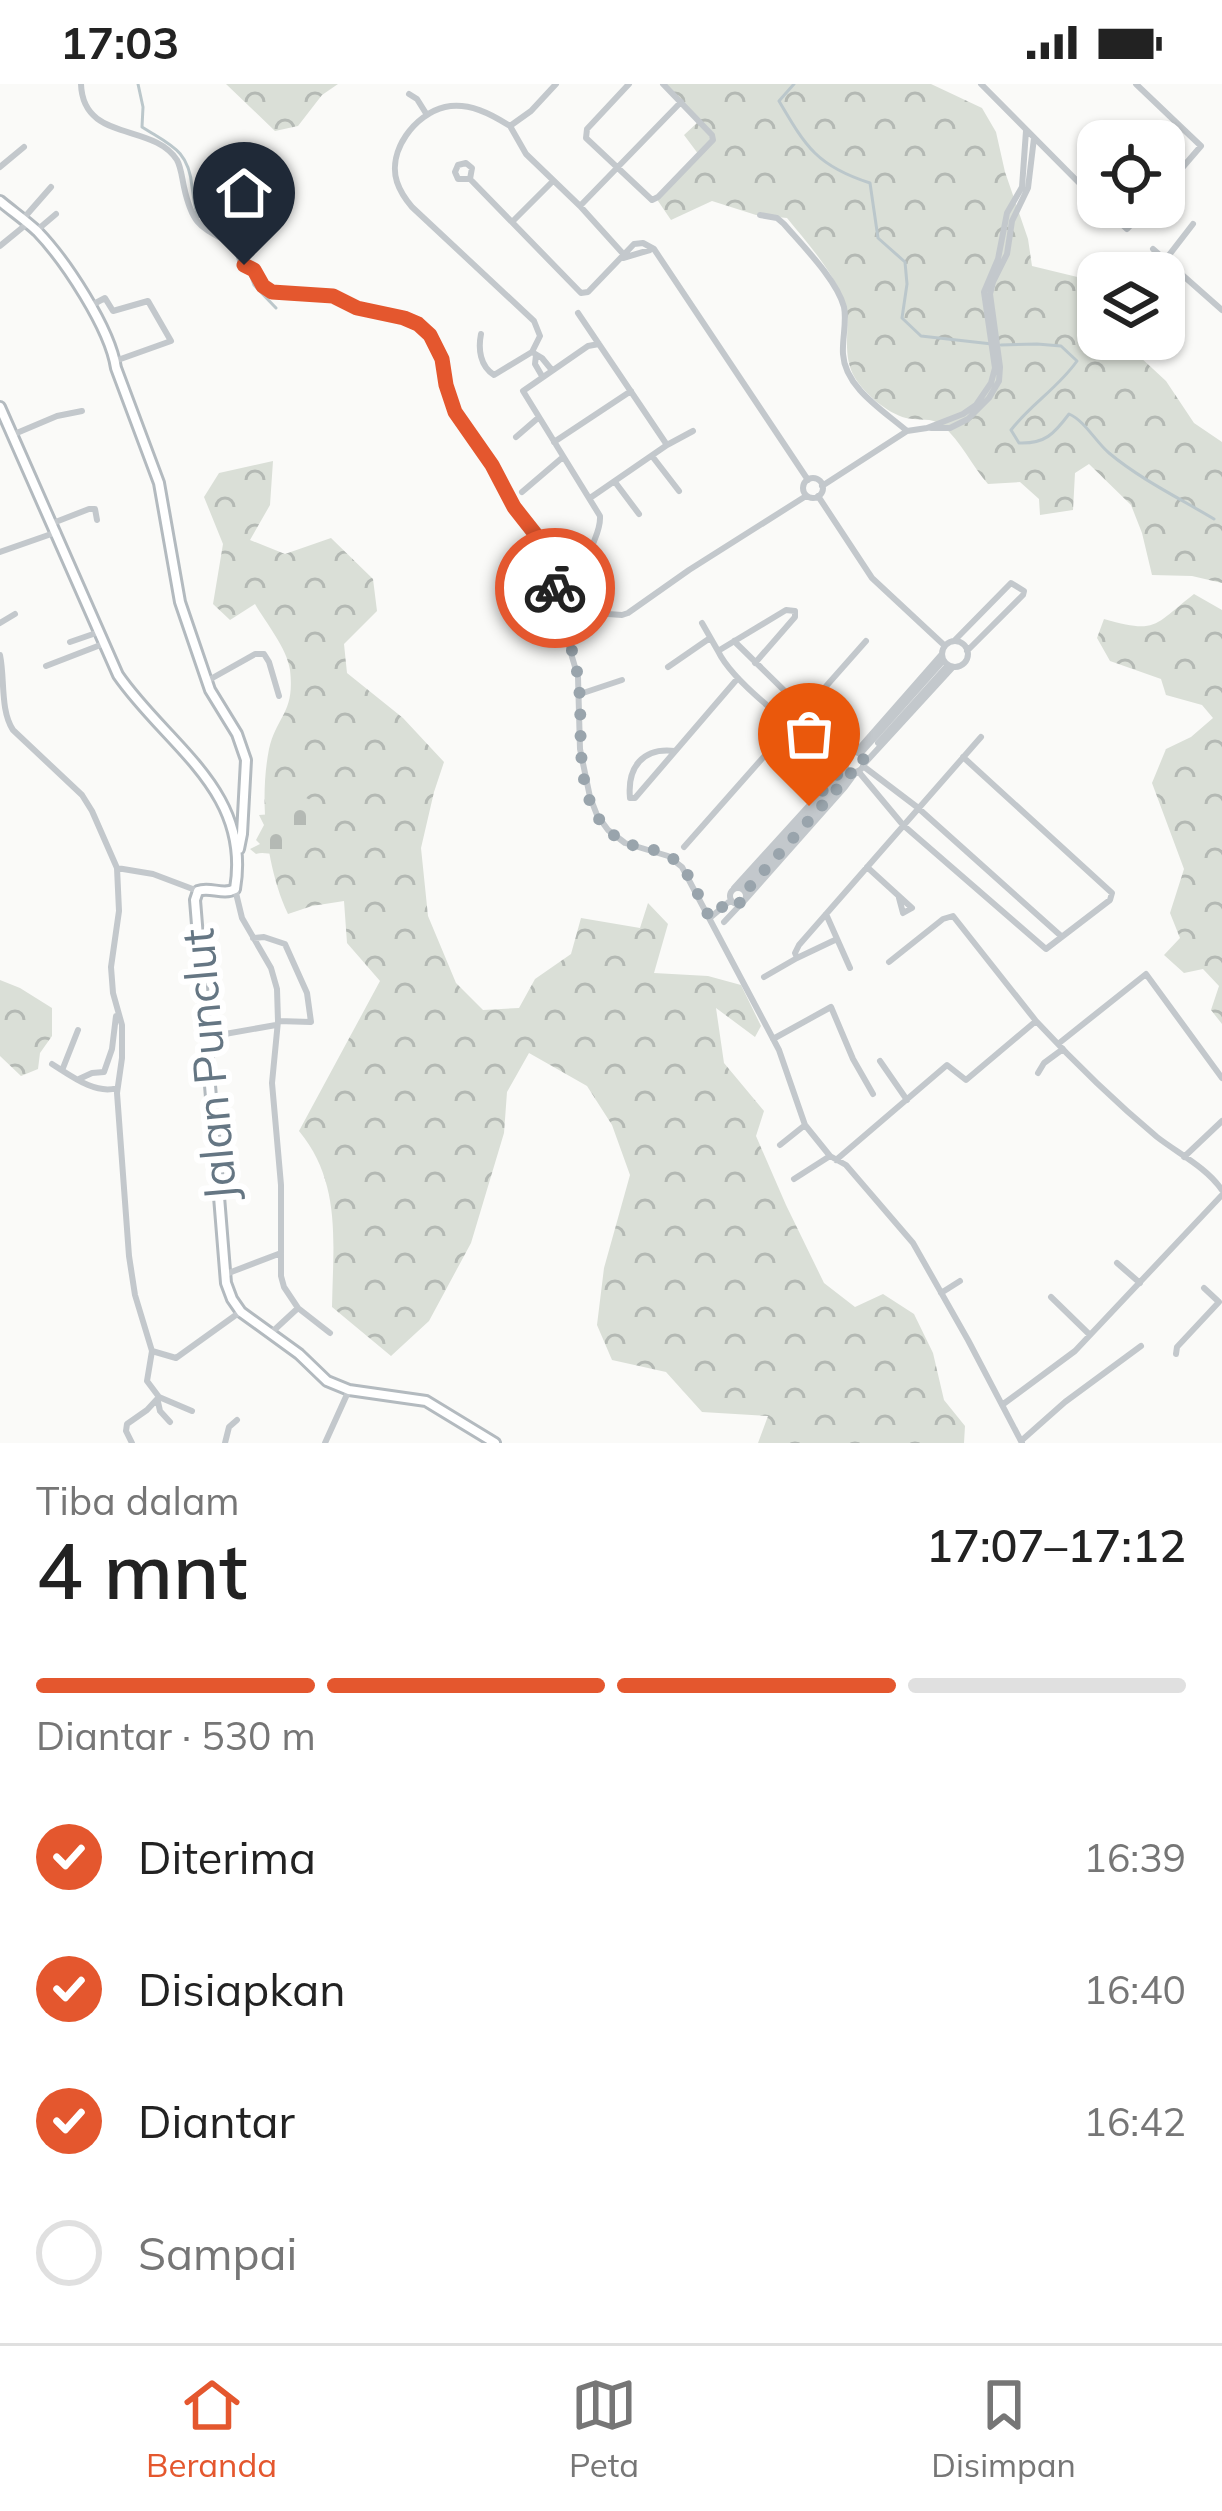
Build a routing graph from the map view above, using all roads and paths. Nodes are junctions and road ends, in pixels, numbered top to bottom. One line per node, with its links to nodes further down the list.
1 (81, 84): 92 (street)
2 (556, 84): 11 (street)
3 (628, 84): 19 (street)
4 (663, 84): 8 (street)
5 (981, 84): 13 (street)
6 (1136, 84): 10 (street)
7 (409, 94): 9 (street)
8 (681, 102): 19 (street); 19 (street)
9 (427, 115): 11 (street); 44 (street)
10 (1174, 120)
11 (510, 126): 22 (street)
12 (1185, 130): 18 (street)
13 (1026, 131): 14 (street); 38 (street)
14 (1034, 138): 21 (street); 38 (street)
15 (24, 147): 17 (street)
16 (0, 154): 17 (street)
17 (4, 164)
18 (1185, 166)
19 (617, 168): 25 (street)
20 (470, 179): 29 (street)
21 (1077, 180)
22 (553, 181): 25 (street); 29 (street)
23 (51, 187): 28 (street)
24 (1, 204): 28 (main road)
25 (580, 206): 36 (street)
26 (56, 214): 31 (street)
27 (760, 215): 53 (street)
28 (25, 220): 31 (main road); 32 (street)
29 (512, 221): 36 (street)
30 (1193, 224): 35 (street)
31 (36, 231): 39 (main road)
32 (0, 246)
33 (1153, 249): 34 (street)
34 (1157, 252)
35 (1171, 252)
36 (623, 257): 60 (street)
37 (1185, 276): 40 (street)
38 (989, 303): 53 (street)
39 (90, 306): 45 (main road); 45 (street)
40 (1222, 310)
41 (578, 313): 43 (street)
42 (481, 334): 44 (street)
43 (599, 344): 46 (street); 48 (street)
44 (534, 353): 46 (street); 47 (street)
45 (115, 361): 91 (main road)
46 (551, 370): 47 (street)
47 (542, 376): 51 (street)
48 (632, 391): 56 (street); 57 (street)
49 (0, 407): 54 (main road, Jalan Punclut)
50 (82, 411): 54 (street)
51 (538, 418): 55 (street); 56 (street)
52 (693, 430): 57 (street)
53 (907, 431): 62 (street)
54 (11, 435): 70 (main road, Jalan Punclut)
55 (516, 437)
56 (553, 443): 59 (street)
57 (667, 445): 58 (street)
58 (652, 456): 61 (street); 63 (street)
59 (563, 457): 64 (street); 67 (street)
60 (808, 480): 62 (street); 65 (street)
61 (615, 482): 67 (street); 68 (street)
62 (822, 486): 66 (street)
63 (679, 491)
64 (522, 492)
65 (806, 496): 66 (street); 67 (street)
66 (818, 496): 85 (street)
67 (590, 499)
68 (639, 514)
69 (98, 520): 70 (street)
70 (55, 528): 71 (street); 75 (main road, Jalan Punclut)
71 (0, 552)
72 (15, 614): 73 (street)
73 (0, 623)
74 (702, 623): 76 (street)
75 (99, 632): 80 (street); 81 (main road, Jalan Punclut)
76 (710, 638): 82 (street); 88 (street)
77 (734, 641): 82 (street); 86 (street); 86 (street)
78 (866, 641): 94 (street)
79 (954, 641): 83 (street); 83 (street); 85 (street)
80 (70, 642)
81 (103, 644): 87 (street); 103 (main road, Jalan Punclut)
82 (718, 651): 89 (street)
83 (967, 651): 85 (street)
84 (0, 656): 105 (street)
85 (946, 659): 99 (street); 99 (street)
86 (755, 663): 94 (street)
87 (46, 666)
88 (668, 668)
89 (738, 678): 95 (street); 97 (street)
90 (622, 680): 92 (street)
91 (207, 681): 93 (street); 103 (main road)
92 (580, 694): 111 (street)
93 (279, 696)
94 (804, 710): 95 (street); 99 (street)
95 (790, 724): 99 (street); 102 (street)
96 (981, 737): 98 (street)
97 (675, 751): 97 (street)
98 (963, 757): 100 (street); 113 (street)
99 (855, 763): 100 (street); 101 (street); 108 (street)
100 (917, 807): 101 (street); 113 (street)
101 (903, 825): 104 (street); 113 (street)
102 (684, 847)
103 (238, 857): 106 (main road, Jalan Punclut)
104 (867, 867): 109 (street); 110 (street)
105 (117, 868): 107 (street); 120 (street)
106 (236, 889): 107 (main road, Jalan Punclut); 114 (street)
107 (198, 891): 124 (main road, Jalan Punclut)
108 (741, 894): 111 (street); 112 (street)
109 (899, 898)
110 (826, 914): 115 (street); 116 (street)
111 (710, 918): 125 (street)
112 (724, 922)
113 (1061, 936)
114 (253, 938): 122 (street); 122 (street)
115 (837, 939): 116 (street); 118 (street)
116 (797, 958): 119 (street)
117 (889, 962): 121 (street)
118 (850, 968)
119 (764, 976)
120 (117, 1006): 132 (street); 133 (street)
121 (1036, 1021): 126 (street); 135 (street)
122 (278, 1023): 124 (street); 145 (street)
123 (78, 1030): 129 (street)
124 (208, 1037): 147 (main road, Jalan Punclut)
125 (772, 1039): 134 (street); 137 (street)
126 (1060, 1047): 130 (street); 131 (street); 139 (street)
127 (880, 1061): 135 (street)
128 (52, 1064): 129 (street)
129 (65, 1072): 132 (street)
130 (1038, 1073)
131 (1222, 1078)
132 (79, 1079): 133 (street)
133 (117, 1088): 160 (street)
134 (873, 1094)
135 (907, 1100): 140 (street)
136 (1222, 1121): 139 (street)
137 (805, 1125): 138 (street); 140 (street)
138 (780, 1144)
139 (1184, 1157): 142 (street)
140 (833, 1158): 143 (street); 151 (street)
141 (1222, 1169): 142 (street)
142 (1213, 1177): 144 (street)
143 (794, 1179)
144 (1222, 1192): 149 (street)
145 (281, 1252): 147 (street); 154 (street)
146 (1117, 1263): 149 (street)
147 (226, 1274): 155 (main road, Jalan Punclut)
148 (960, 1282): 151 (street)
149 (1140, 1282): 158 (street)
150 (1204, 1288): 153 (street)
151 (941, 1293): 164 (street)
152 (1052, 1297): 158 (street)
153 (1221, 1301): 161 (street)
154 (298, 1308): 156 (street); 157 (street)
155 (241, 1312): 157 (main road, Jalan Punclut); 160 (street)
156 (330, 1333)
157 (269, 1335): 162 (main road, Jalan Punclut)
158 (1090, 1336): 164 (street)
159 (1141, 1346): 168 (street)
160 (152, 1351): 163 (street)
161 (1176, 1354)
162 (349, 1390): 171 (street); 172 (main road, Jalan Punclut)
163 (158, 1398): 165 (street); 167 (street); 169 (street)
164 (1002, 1405): 168 (street)
165 (192, 1411)
166 (237, 1420): 170 (street)
167 (170, 1422)
168 (1022, 1442)
169 (132, 1443)
170 (225, 1443)
171 (325, 1443)
172 (495, 1443)

